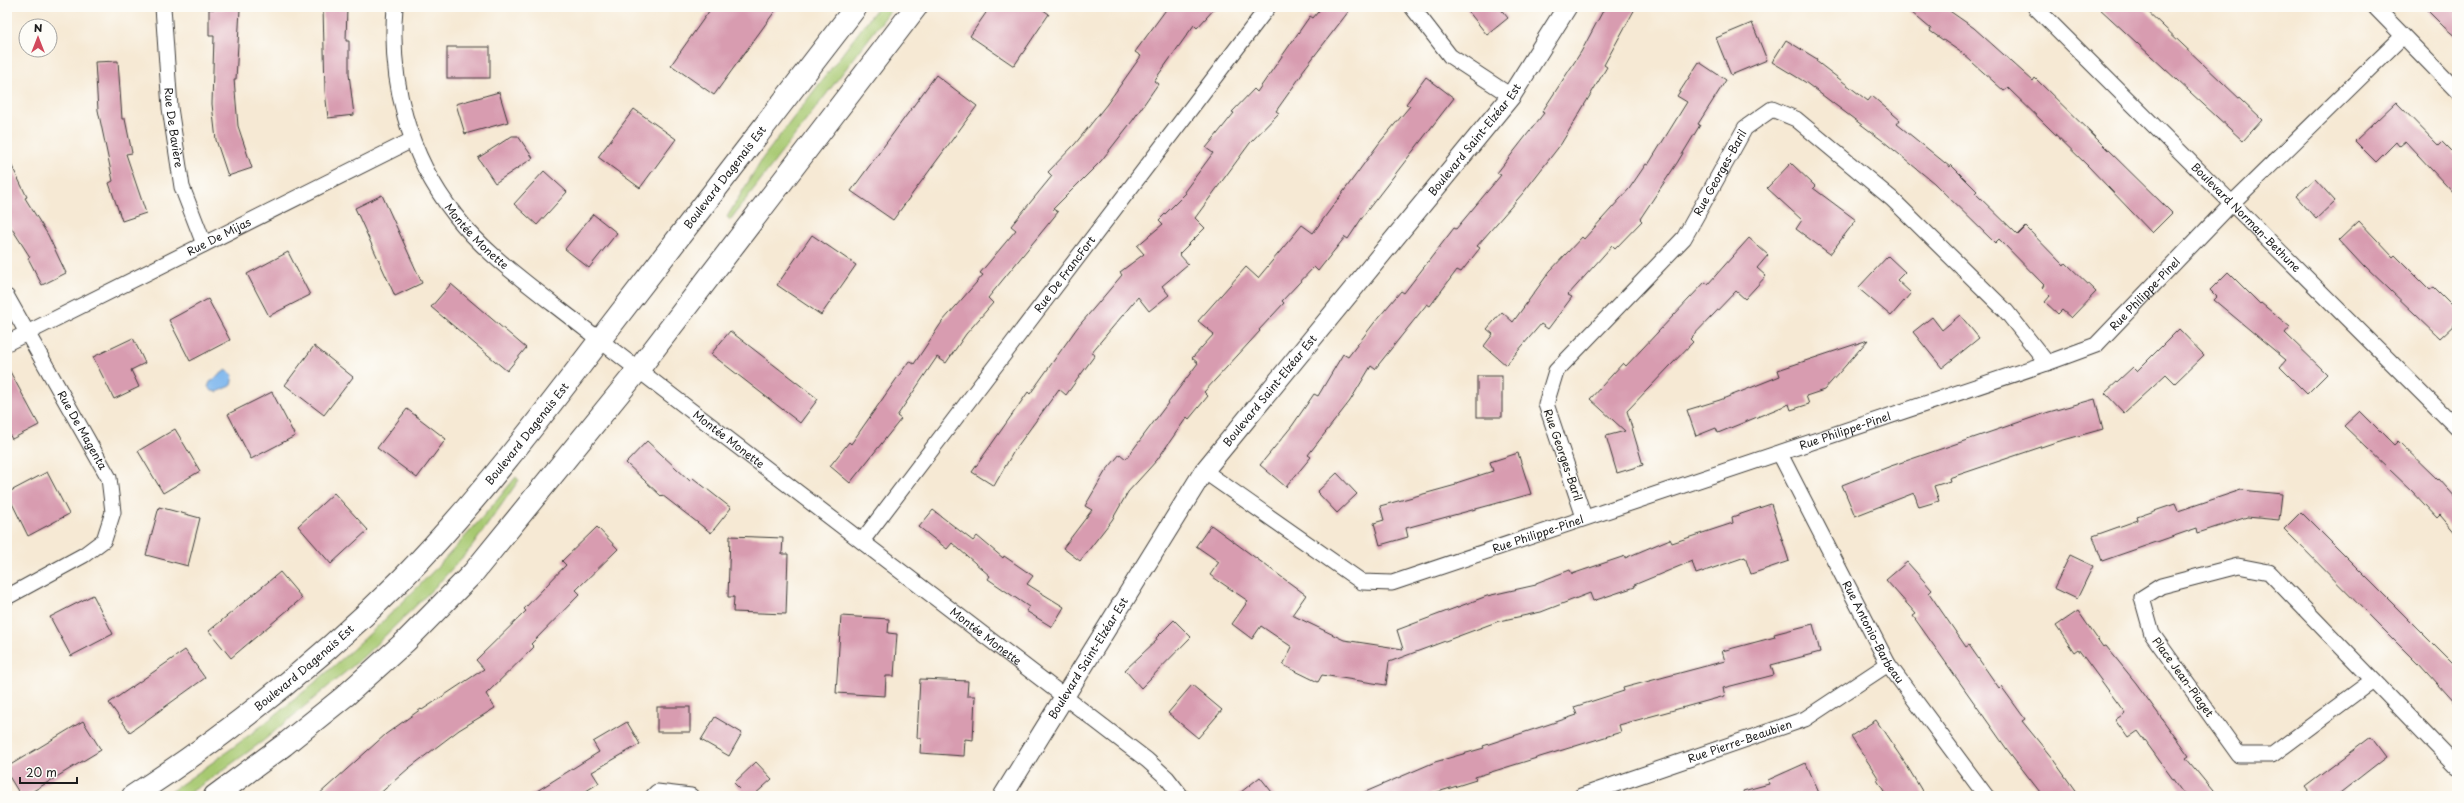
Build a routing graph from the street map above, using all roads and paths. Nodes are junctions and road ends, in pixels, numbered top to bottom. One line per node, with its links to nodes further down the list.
1 (164, 7): 15 (street, Rue De Bavière)
2 (395, 7): 13 (street, Montée Monette)
3 (856, 7): 18 (main road, Boulevard Dagenais Est)
4 (916, 7): 21 (main road)
5 (1268, 7): 26 (street, Rue De FrancFort)
6 (1412, 7): 12 (street)
7 (1567, 7): 12 (street, Boulevard Saint-Elzéar Est)
8 (2035, 7): 14 (street, Boulevard Norman-Bethune)
9 (2375, 7): 10 (street)
10 (2404, 36): 11 (street); 14 (street, Rue Philippe-Pinel)
11 (2457, 91)
12 (1511, 96): 24 (street, Boulevard Saint-Elzéar Est)
13 (412, 140): 15 (street, Rue De Mijas); 18 (street, Montée Monette)
14 (2231, 204): 20 (street, Rue Philippe-Pinel); 22 (street, Boulevard Norman-Bethune)
15 (204, 244): 17 (street, Rue De Mijas)
16 (7, 297): 17 (street)
17 (26, 334): 19 (street, Rue De Mijas); 27 (street, Rue De Magenta)
18 (600, 340): 21 (street, Montée Monette); 32 (main road, Boulevard Dagenais Est)
19 (7, 343)
20 (2047, 363): 23 (street, Rue Philippe-Pinel); 25 (street, Rue Georges-Baril)
21 (638, 370): 26 (street, Montée Monette); 33 (main road)
22 (2457, 428)
23 (1780, 454): 25 (street, Rue Philippe-Pinel); 28 (street, Rue Antonio-Barbeau)
24 (1204, 471): 25 (street, Rue Philippe-Pinel); 30 (street, Boulevard Saint-Elzéar Est)
25 (1584, 517)
26 (862, 541): 30 (street, Montée Monette)
27 (7, 597)
28 (1888, 664): 38 (street, Rue Pierre-Beaubien); 39 (street, Rue Antonio-Barbeau)
29 (2373, 680): 29 (street, Place Jean-Piaget); 31 (street, Place Jean-Piaget)
30 (1065, 696): 36 (street, Boulevard Saint-Elzéar Est); 37 (street, Montée Monette)
31 (2457, 767)
32 (133, 796)
33 (215, 796)
34 (653, 796): 35 (street)
35 (691, 796)
36 (1003, 796)
37 (1181, 796)
38 (1581, 796)
39 (1986, 796)

